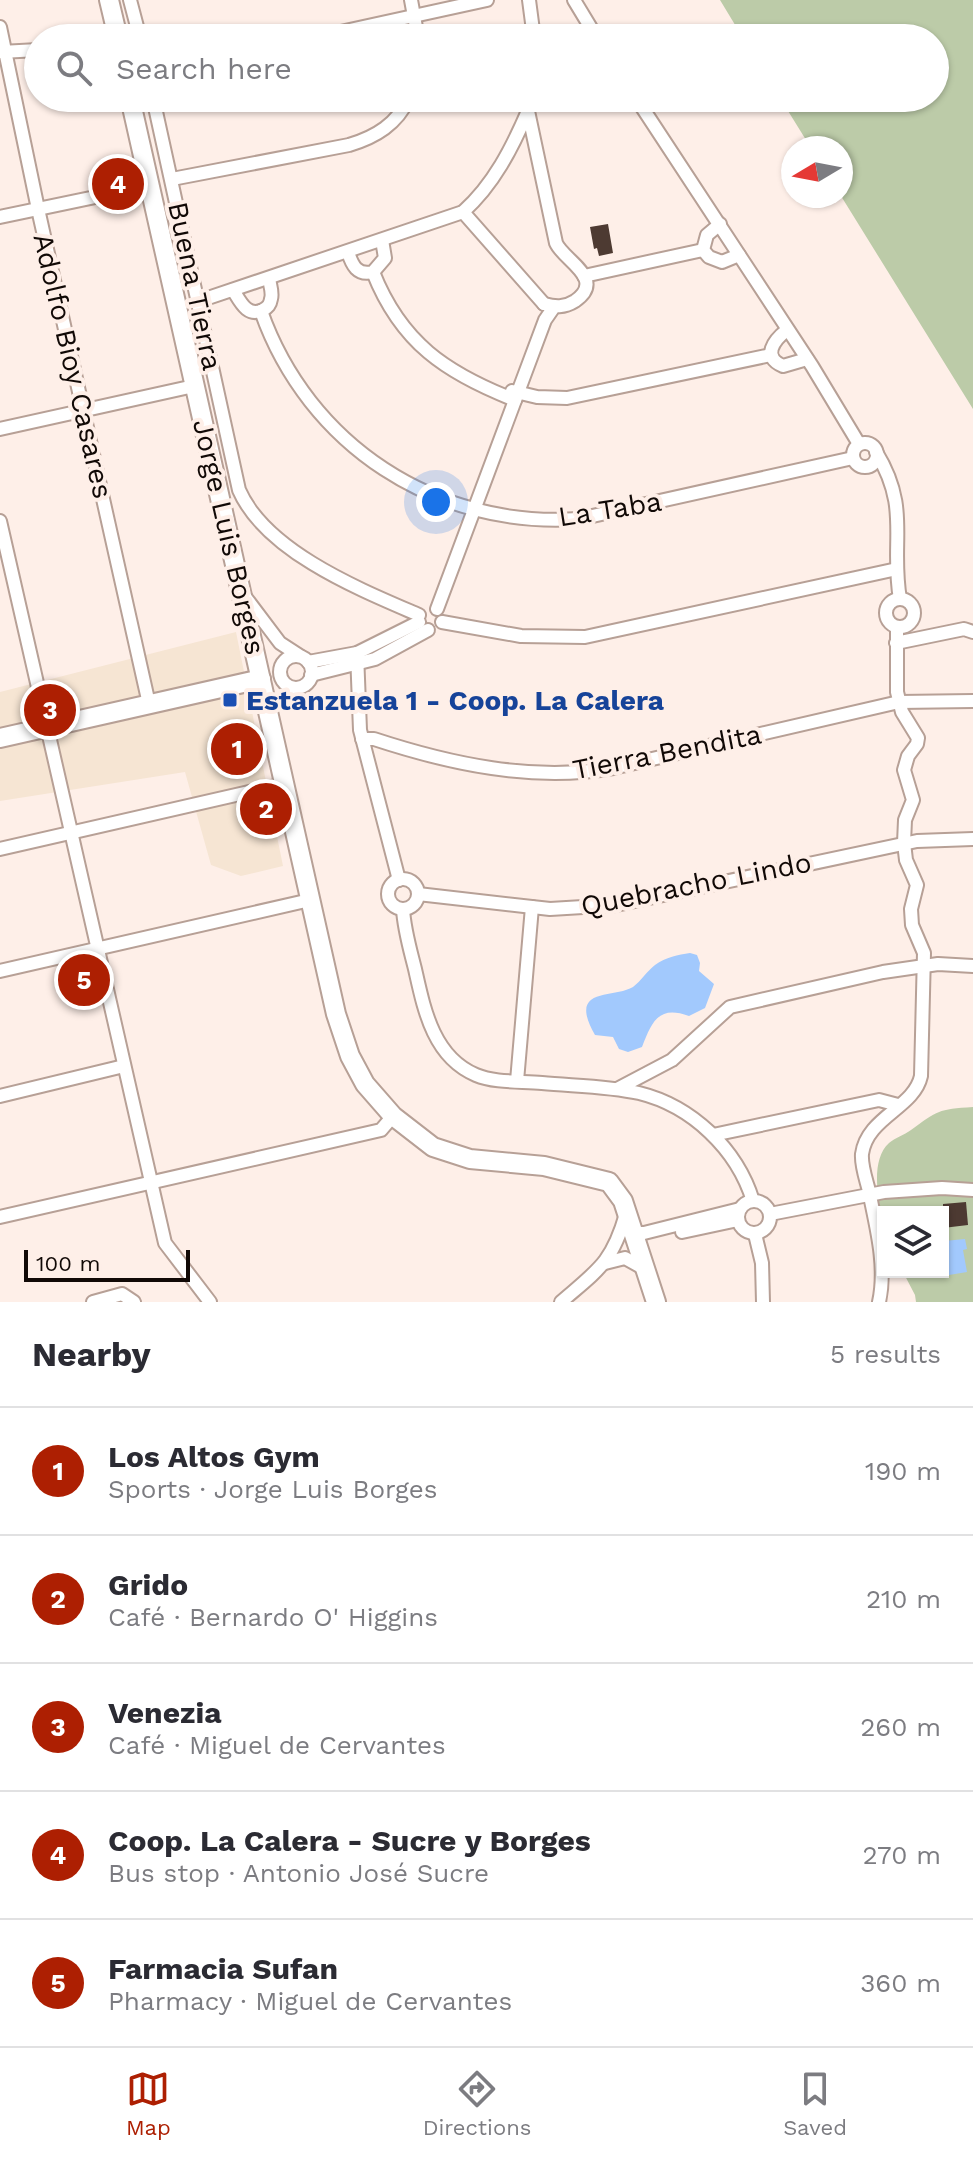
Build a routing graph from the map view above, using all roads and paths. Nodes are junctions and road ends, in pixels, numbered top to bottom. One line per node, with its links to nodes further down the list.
1 (109, 0): 8 (street)
2 (130, 0): 9 (street)
3 (411, 0): 7 (street)
4 (487, 0): 7 (street)
5 (529, 0): 12 (street)
6 (574, 0): 13 (street)
7 (414, 15): 10 (street); 11 (street)
8 (115, 24)
9 (136, 24)
10 (374, 24)
11 (416, 24)
12 (532, 24)
13 (589, 24)
14 (0, 27): 16 (street, Adolfo Bioy Casares)
15 (24, 51): 16 (street)
16 (3, 52): 27 (street, Adolfo Bioy Casares)
17 (133, 112): 26 (street, Jorge Luis Borges)
18 (156, 112): 25 (street, Buena Tierra)
19 (399, 112): 25 (street)
20 (526, 112): 23 (street)
21 (530, 112): 24 (street)
22 (645, 112): 30 (street)
23 (515, 141): 24 (street); 28 (street)
24 (536, 147): 36 (street)
25 (172, 179): 39 (street, Buena Tierra)
26 (148, 186): 27 (street); 45 (street, Jorge Luis Borges)
27 (38, 209): 29 (street); 47 (street, Adolfo Bioy Casares)
28 (463, 212): 31 (street); 40 (street)
29 (0, 217)
30 (720, 224): 32 (street); 34 (street)
31 (382, 240): 33 (street); 35 (street)
32 (703, 250): 34 (street); 36 (street)
33 (348, 252): 35 (street); 37 (street)
34 (739, 255): 42 (street)
35 (373, 272): 46 (street)
36 (584, 276): 40 (street)
37 (269, 279): 38 (street); 41 (street)
38 (233, 290): 39 (street); 41 (street)
39 (199, 301): 59 (street, Buena Tierra)
40 (549, 306): 46 (street)
41 (261, 311): 54 (street, La Taba)
42 (787, 330): 43 (street); 44 (street)
43 (771, 355): 44 (street); 46 (street)
44 (807, 359): 49 (street)
45 (194, 386): 47 (street); 57 (street, Jorge Luis Borges)
46 (513, 396): 54 (street)
47 (84, 410): 48 (street); 70 (street, Adolfo Bioy Casares)
48 (0, 429)
49 (859, 444): 50 (street); 51 (street)
50 (876, 452): 52 (street); 53 (street)
51 (853, 458): 52 (street); 54 (street, La Taba)
52 (868, 466): 53 (street)
53 (888, 471): 56 (street)
54 (470, 509): 59 (street)
55 (0, 521): 71 (street)
56 (897, 569): 58 (street); 59 (street)
57 (241, 591): 64 (street); 66 (street, Jorge Luis Borges)
58 (900, 599): 60 (street); 60 (street)
59 (426, 616): 63 (street)
60 (897, 627): 62 (street)
61 (973, 632): 62 (street)
62 (896, 643): 69 (street)
63 (357, 659): 64 (street); 73 (street)
64 (307, 664): 65 (street); 67 (street)
65 (280, 671): 66 (street); 67 (street)
66 (261, 679): 67 (street); 70 (street); 74 (street, Jorge Luis Borges)
67 (290, 687)
68 (973, 701): 69 (street, Tierra Bendita)
69 (899, 702): 73 (street, Tierra Bendita); 77 (street)
70 (149, 704): 71 (street)
71 (47, 727): 72 (street); 75 (street)
72 (0, 738)
73 (362, 739): 79 (street)
74 (284, 784): 75 (street); 81 (street, Jorge Luis Borges)
75 (71, 833): 78 (street); 84 (street)
76 (973, 839): 77 (street, Quebracho Lindo)
77 (904, 843): 82 (street, Quebracho Lindo); 85 (street)
78 (0, 849)
79 (399, 880): 80 (street); 83 (street)
80 (418, 894): 82 (street, Quebracho Lindo); 83 (street)
81 (310, 900): 84 (street); 93 (street, Jorge Luis Borges)
82 (532, 907): 89 (street)
83 (403, 909): 89 (street)
84 (97, 949): 87 (street); 88 (street)
85 (924, 965): 86 (street); 90 (street); 92 (street)
86 (973, 966)
87 (0, 971)
88 (124, 1066): 91 (street); 95 (street)
89 (517, 1081): 90 (street)
90 (615, 1089): 94 (street)
91 (0, 1096)
92 (898, 1105): 94 (street); 97 (street)
93 (393, 1116): 95 (street); 99 (street, Jorge Luis Borges)
94 (713, 1135): 98 (street)
95 (150, 1185): 102 (street); 109 (street)
96 (973, 1190): 97 (street)
97 (869, 1194): 100 (street); 113 (street)
98 (753, 1201): 100 (street); 101 (street)
99 (626, 1212): 104 (street, Jorge Luis Borges); 105 (street)
100 (770, 1214): 103 (street)
101 (739, 1215): 103 (street); 104 (street)
102 (0, 1217)
103 (755, 1234): 112 (street)
104 (634, 1239): 106 (street, Jorge Luis Borges)
105 (605, 1263): 106 (street); 110 (street)
106 (643, 1268): 111 (street, Jorge Luis Borges)
107 (93, 1302): 108 (street)
108 (134, 1302)
109 (210, 1302)
110 (561, 1302)
111 (656, 1302)
112 (763, 1302)
113 (879, 1302)

